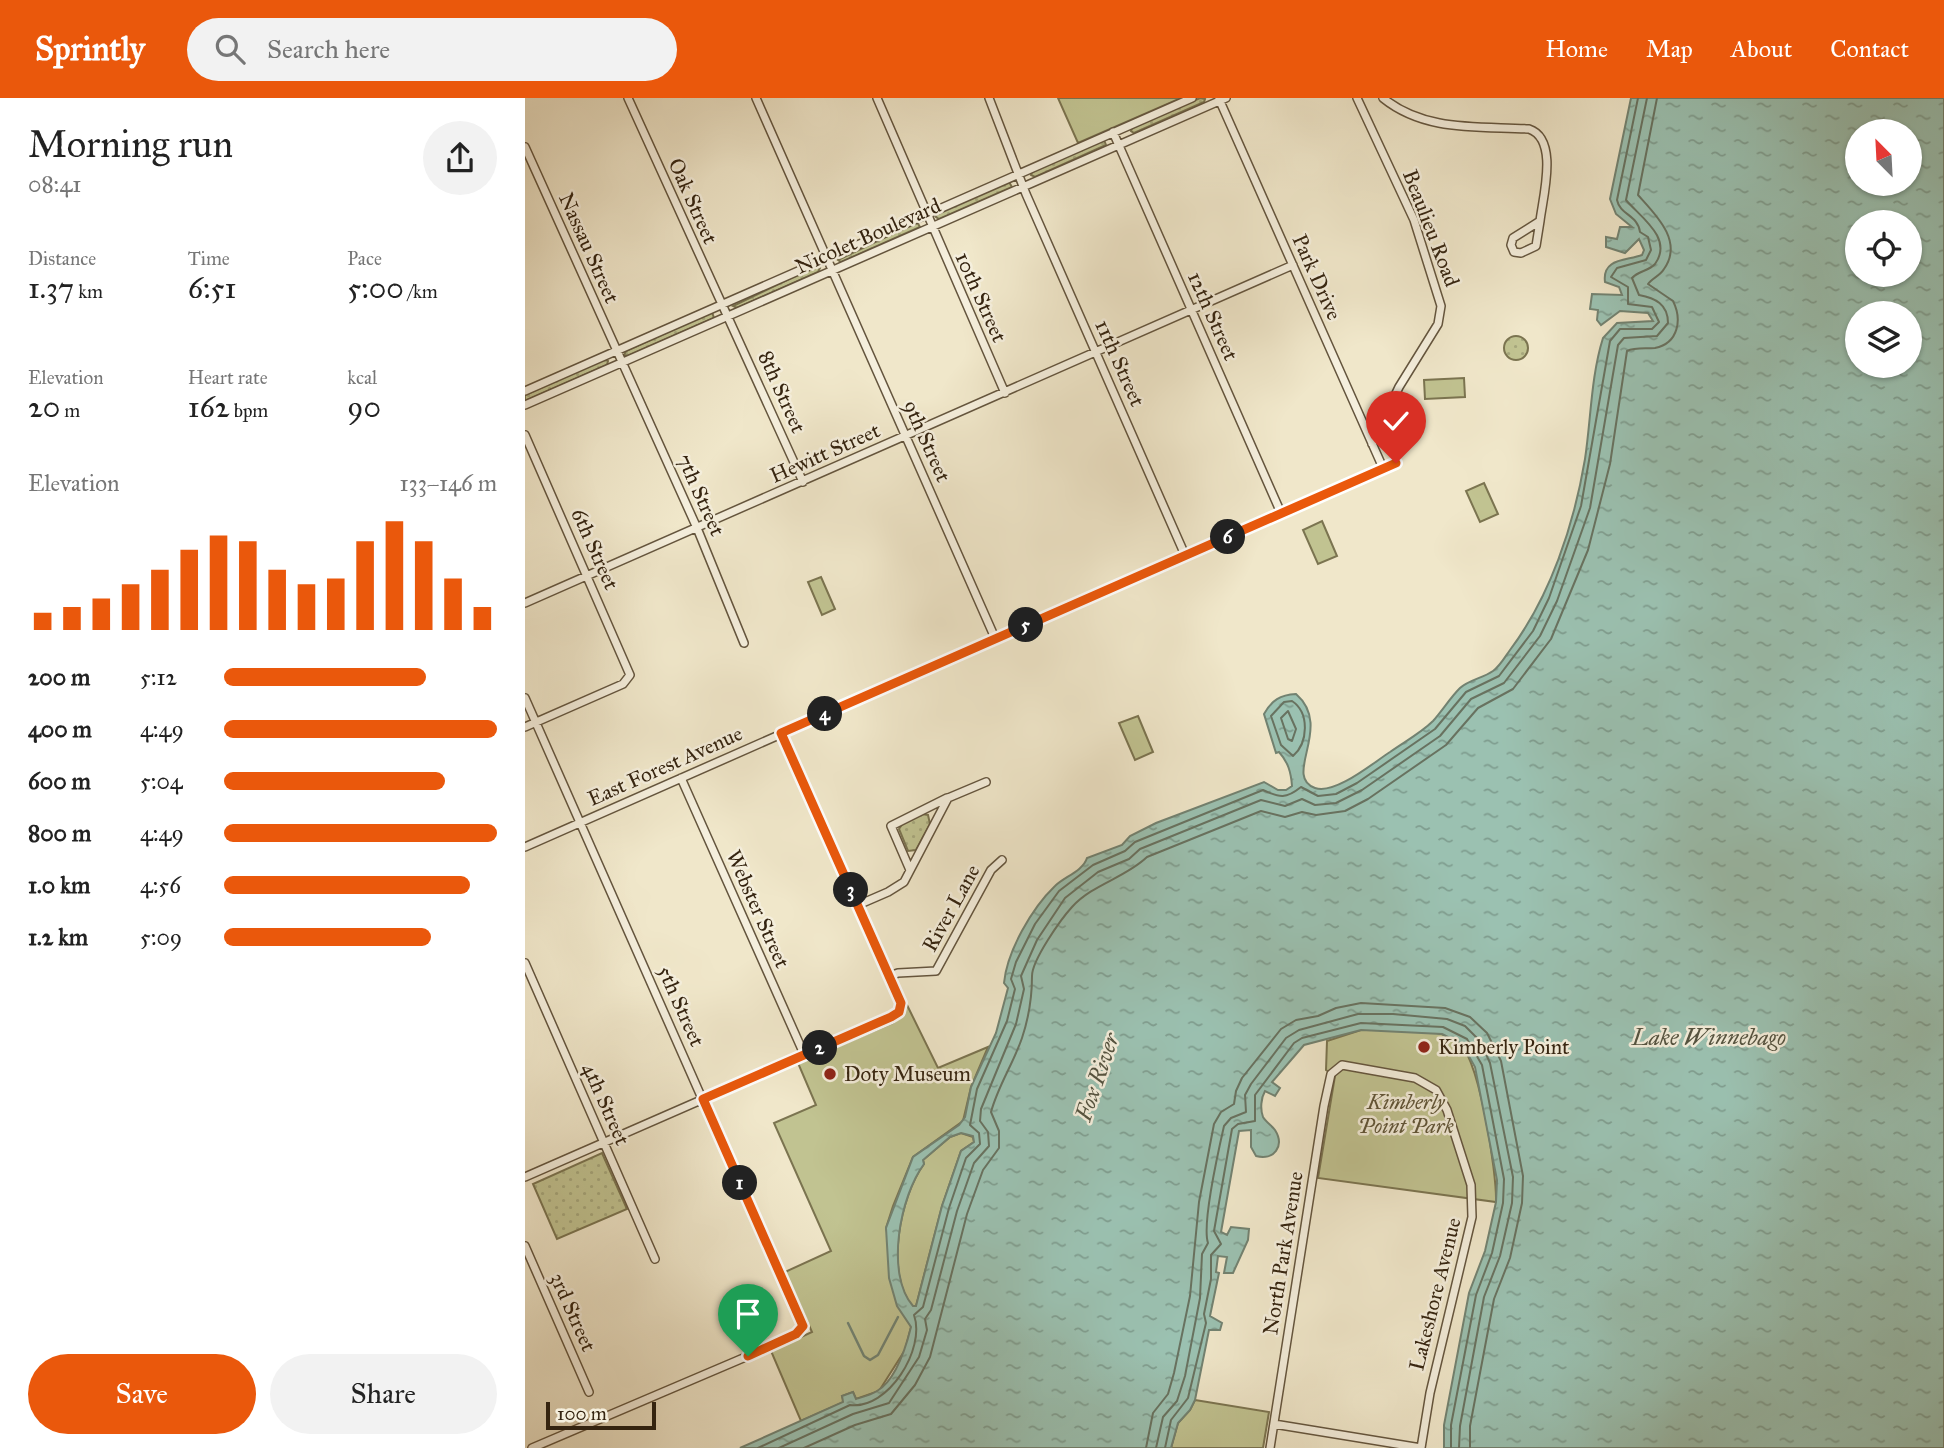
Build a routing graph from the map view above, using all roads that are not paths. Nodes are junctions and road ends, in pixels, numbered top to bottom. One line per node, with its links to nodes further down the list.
1 (628, 98): 20 (street, Oak Street)
2 (756, 98): 17 (street, 9th Street)
3 (877, 98): 14 (street, 10th Street)
4 (989, 98): 12 (street, 11th Street)
5 (1192, 98): 9 (street, Nicolet Boulevard)
6 (1357, 98): 31 (street, Beaulieu Road)
7 (1383, 98): 15 (street)
8 (1221, 99): 10 (street, Nicolet Boulevard); 18 (street, Park Drive)
9 (1113, 132): 10 (street, 12th Street); 12 (street, Nicolet Boulevard)
10 (1118, 145): 13 (street, Nicolet Boulevard); 21 (street, 12th Street)
11 (525, 147): 23 (street, Nassau Street)
12 (1020, 173): 13 (street, 11th Street); 14 (street, Nicolet Boulevard)
13 (1024, 185): 16 (street, Nicolet Boulevard); 24 (street, 11th Street)
14 (926, 215): 16 (street, 10th Street); 17 (street, Nicolet Boulevard)
15 (1540, 221): 15 (street)
16 (932, 227): 19 (street, Nicolet Boulevard); 27 (street, 10th Street)
17 (827, 258): 19 (street, 9th Street); 20 (street, Nicolet Boulevard)
18 (1293, 265): 21 (street, Hewitt Street); 31 (street, Park Drive)
19 (832, 271): 22 (street, Nicolet Boulevard); 30 (street, 9th Street)
20 (721, 304): 22 (street, Oak Street); 23 (street, Nicolet Boulevard)
21 (1191, 310): 24 (street, Hewitt Street); 35 (street, 12th Street)
22 (729, 316): 25 (street, Nicolet Boulevard); 34 (street, 8th Street)
23 (616, 351): 25 (street, Nassau Street); 26 (street, Nicolet Boulevard)
24 (1096, 352): 27 (street, Hewitt Street); 37 (street, 11th Street)
25 (623, 363): 28 (street, Nicolet Boulevard); 36 (street, 7th Street)
26 (525, 391)
27 (1005, 393): 30 (street, Hewitt Street)
28 (525, 405)
29 (525, 435): 38 (street, 6th Street)
30 (906, 436): 34 (street, Hewitt Street); 40 (street, 9th Street)
31 (1372, 444): 33 (street, Park Drive)
32 (1396, 463): 33 (street, East Forest Avenue)
33 (1383, 468): 35 (street, East Forest Avenue)
34 (803, 482): 36 (street, Hewitt Street)
35 (1281, 513): 37 (street, East Forest Avenue)
36 (697, 528): 38 (street, Hewitt Street); 41 (street, 7th Street)
37 (1185, 555): 40 (street, East Forest Avenue)
38 (587, 575): 39 (street, Hewitt Street); 43 (street, 6th Street)
39 (525, 603)
40 (995, 638): 45 (street, East Forest Avenue)
41 (744, 643)
42 (525, 698): 43 (street, 5th Street)
43 (535, 722): 44 (street); 49 (street, 5th Street)
44 (525, 727)
45 (781, 733): 46 (street, East Forest Avenue); 53 (street)
46 (681, 778): 49 (street, East Forest Avenue); 56 (street, Webster Street)
47 (986, 782): 48 (street)
48 (948, 798): 52 (street); 52 (street)
49 (580, 822): 50 (street, East Forest Avenue); 58 (street, 5th Street)
50 (525, 847)
51 (1002, 860): 55 (street, River Lane)
52 (910, 870): 53 (street)
53 (858, 905): 55 (street)
54 (525, 963): 59 (street, 4th Street)
55 (890, 976): 56 (street)
56 (804, 1054): 58 (street)
57 (1337, 1067): 64 (street, North Park Avenue); 67 (street, Lakeshore Avenue)
58 (703, 1099): 59 (street); 65 (street, 5th Street)
59 (604, 1143): 60 (street); 62 (street, 4th Street)
60 (525, 1177)
61 (525, 1246): 63 (street, 3rd Street)
62 (655, 1259)
63 (589, 1392)
64 (1273, 1424): 66 (street, North Park Avenue); 67 (street)
65 (532, 1448)
66 (1270, 1448)
67 (1421, 1448)

